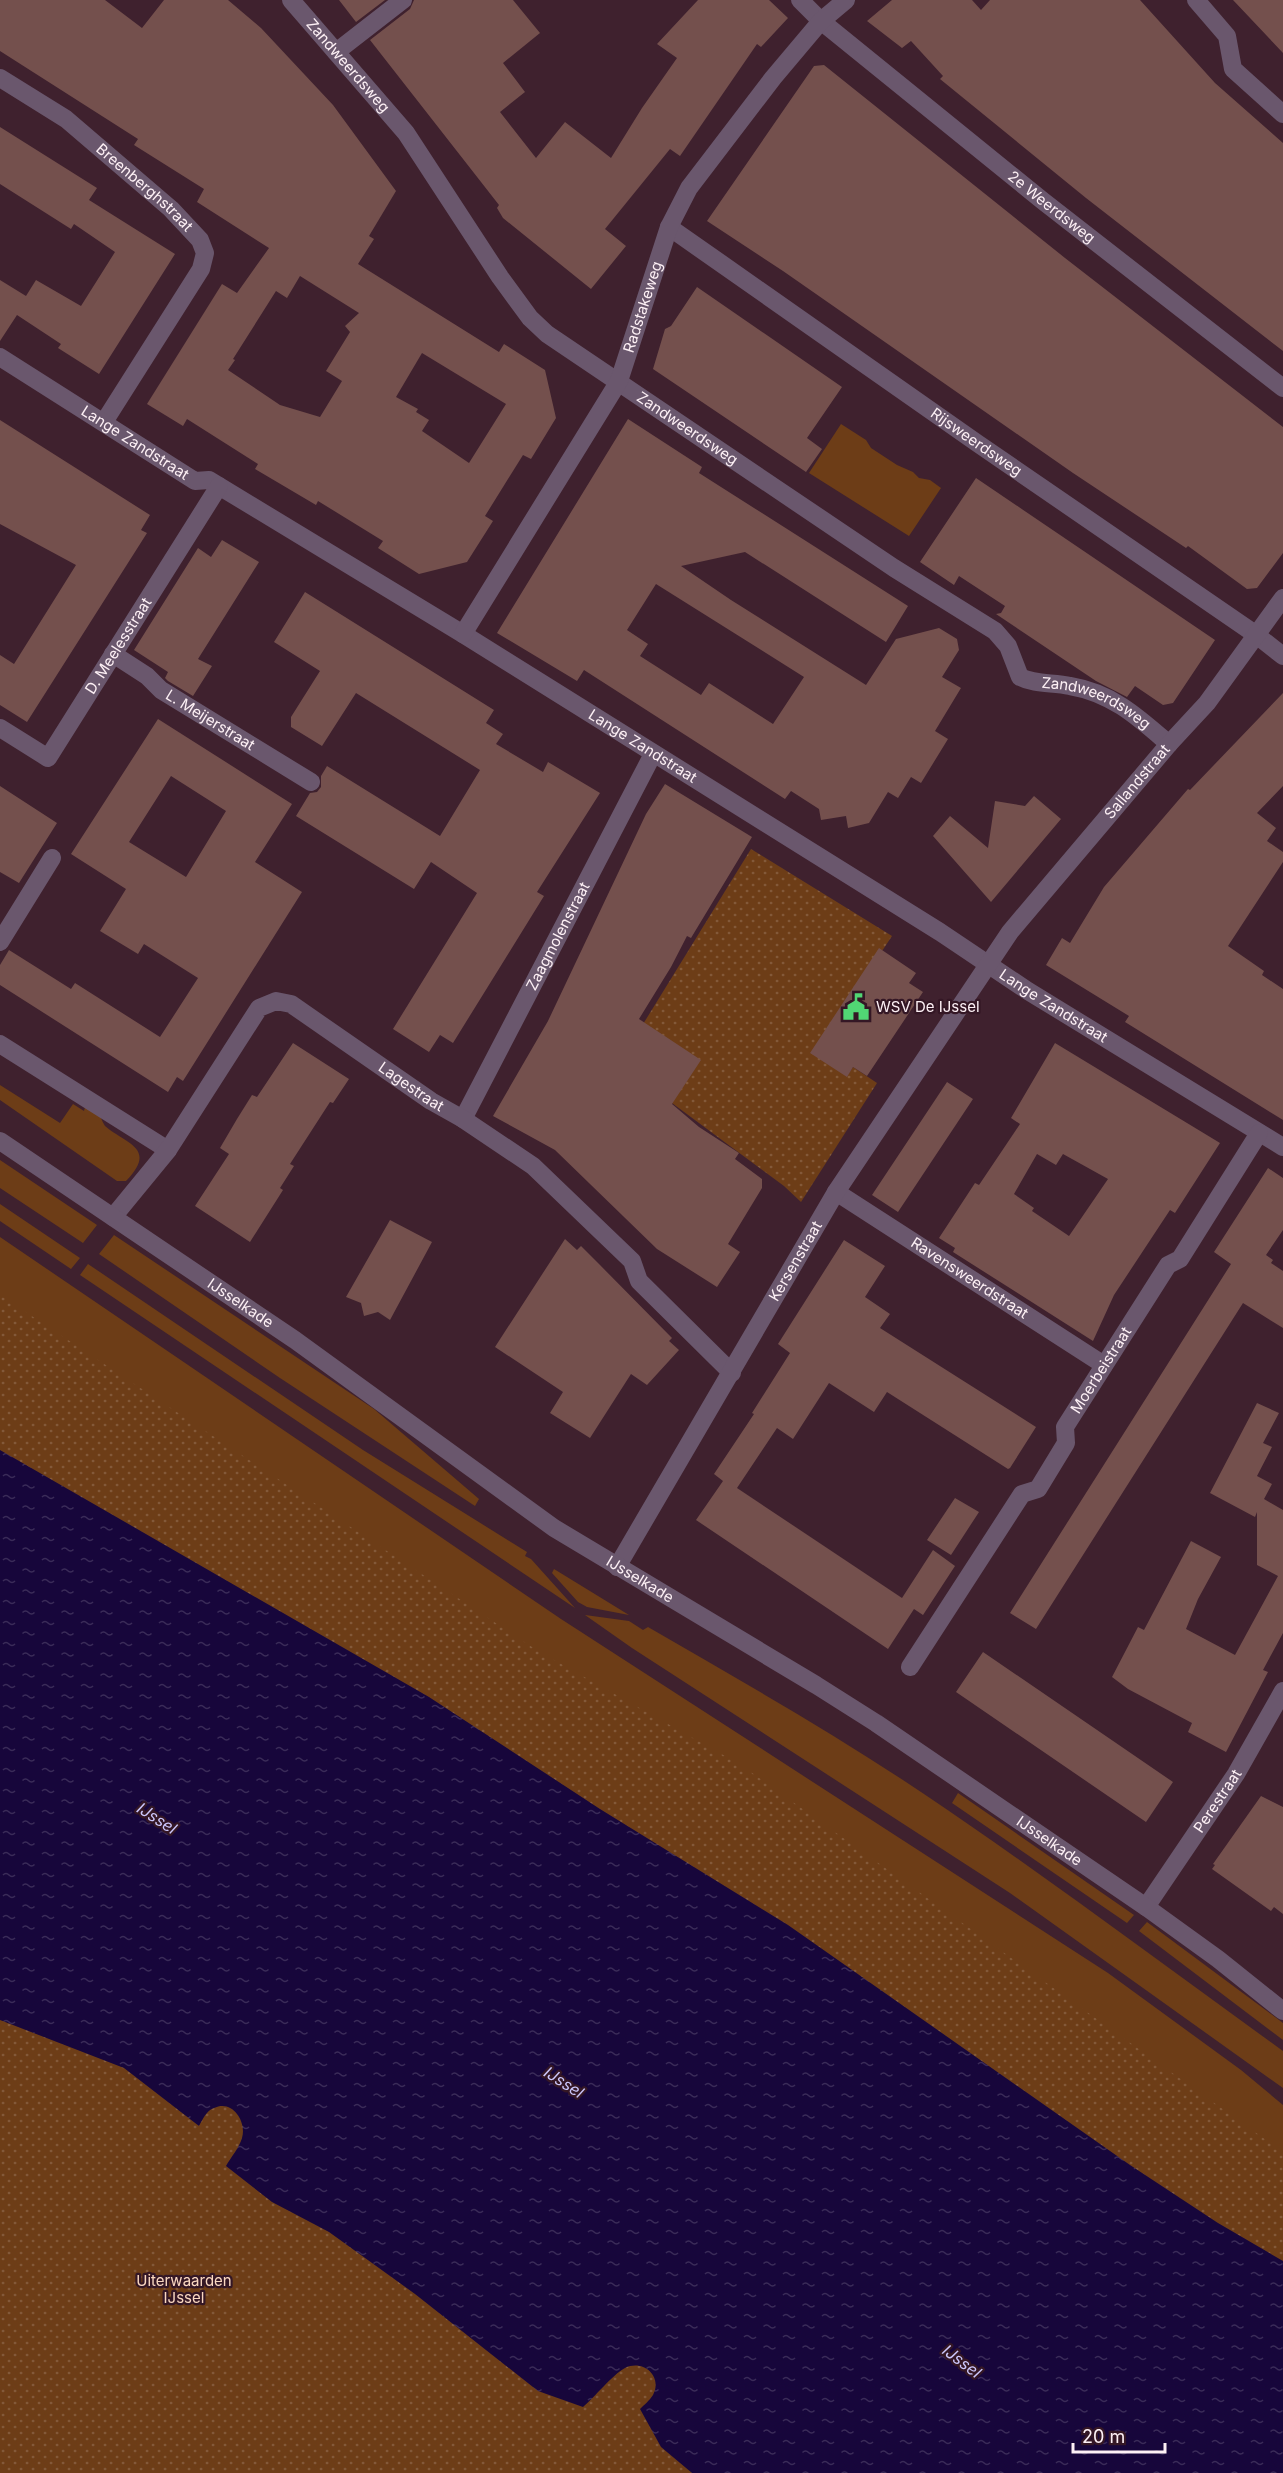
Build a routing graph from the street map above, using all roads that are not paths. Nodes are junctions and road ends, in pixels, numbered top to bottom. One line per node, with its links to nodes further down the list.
1 (291, 0): 7 (street, Zandweerdsweg)
2 (403, 0): 7 (street)
3 (800, 0): 6 (street, 2e Weerdsweg)
4 (846, 0): 6 (street, Radstakeweg)
5 (1196, 0): 9 (street)
6 (821, 21): 10 (street, Radstakeweg); 13 (street, 2e Weerdsweg)
7 (336, 52): 12 (street, Zandweerdsweg)
8 (0, 78): 14 (street, Breenberghstraat)
9 (1283, 114)
10 (669, 227): 12 (street, Radstakeweg); 18 (street, Rijsweerdsweg)
11 (0, 357): 14 (street, Lange Zandstraat)
12 (619, 381): 17 (street, Radstakeweg); 22 (street, Zandweerdsweg)
13 (1283, 388)
14 (104, 422): 15 (street, Lange Zandstraat)
15 (219, 486): 17 (street, Lange Zandstraat); 19 (street, D. Meelesstraat)
16 (1283, 598): 18 (street, Sallandstraat)
17 (463, 633): 23 (street, Lange Zandstraat)
18 (1255, 634): 20 (street, Rijsweerdsweg); 22 (street, Sallandstraat)
19 (113, 654): 21 (street, D. Meelesstraat); 24 (street, L. Meijerstraat)
20 (1283, 656)
21 (0, 728)
22 (1169, 744): 27 (street, Sallandstraat)
23 (653, 754): 27 (street, Lange Zandstraat); 29 (street, Zaagmolenstraat)
24 (311, 782)
25 (52, 858): 26 (street)
26 (0, 942)
27 (987, 965): 30 (street, Lange Zandstraat); 34 (street, Kersenstraat)
28 (0, 1044): 33 (street)
29 (463, 1119): 33 (street, Lagestraat); 37 (street, Lagestraat)
30 (1259, 1132): 32 (street, Lange Zandstraat); 36 (street, Moerbeistraat)
31 (0, 1141): 35 (street, IJsselkade)
32 (1283, 1146)
33 (168, 1150): 35 (street, Lagestraat)
34 (836, 1191): 36 (street, Ravensweerdstraat); 37 (street, Kersenstraat)
35 (113, 1217): 38 (street, IJsselkade)
36 (1104, 1365): 39 (street, Moerbeistraat)
37 (732, 1373): 38 (street, Kersenstraat)
38 (617, 1567): 41 (street, IJsselkade)
39 (910, 1667)
40 (1283, 1690): 41 (street, Perestraat)
41 (1146, 1907): 42 (street, IJsselkade)
42 (1283, 2011)

